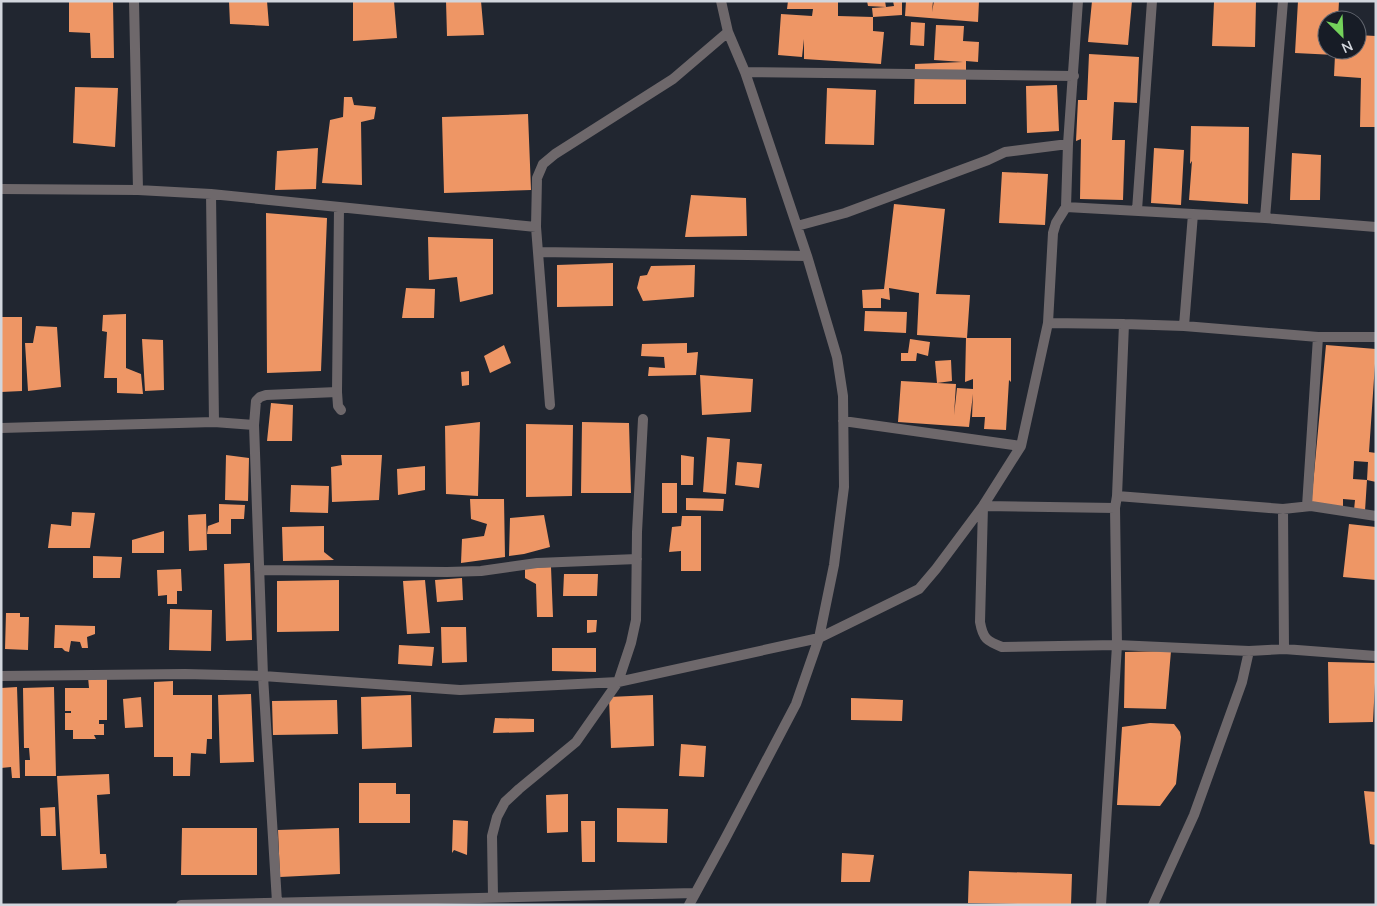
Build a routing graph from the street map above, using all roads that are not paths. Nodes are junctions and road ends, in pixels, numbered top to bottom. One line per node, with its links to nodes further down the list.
1 (134, 1): 11 (street)
2 (721, 1): 6 (street)
3 (1078, 1): 8 (street)
4 (1152, 1): 15 (street)
5 (1283, 1): 17 (street)
6 (728, 32): 7 (street); 20 (street)
7 (745, 72): 8 (street); 18 (street)
8 (1074, 76): 9 (street)
9 (1068, 144): 13 (street); 18 (street)
10 (1, 189): 11 (street)
11 (138, 190): 12 (street)
12 (211, 194): 14 (street); 33 (street)
13 (1066, 207): 15 (street); 23 (street)
14 (339, 208): 20 (street); 28 (street)
15 (1137, 210): 16 (street)
16 (1193, 214): 17 (street); 25 (street)
17 (1264, 218): 19 (street)
18 (797, 226): 22 (street)
19 (1376, 226)
20 (536, 227): 21 (street)
21 (538, 252): 22 (street); 29 (street)
22 (807, 256): 32 (street)
23 (1048, 323): 24 (street); 36 (street)
24 (1124, 324): 25 (street); 37 (street)
25 (1184, 326): 27 (street)
26 (1376, 337): 27 (street)
27 (1318, 338): 39 (street)
28 (337, 392): 30 (street); 34 (street)
29 (550, 405)
30 (341, 410)
31 (643, 419): 43 (street)
32 (843, 420): 36 (street); 45 (street)
33 (214, 422): 34 (street); 35 (street)
34 (254, 425): 44 (street)
35 (1, 428)
36 (1021, 446): 38 (street)
37 (1117, 496): 40 (street); 41 (street)
38 (983, 506): 40 (street); 45 (street); 46 (street)
39 (1311, 506): 41 (street); 42 (street)
40 (1115, 508): 46 (street)
41 (1283, 509): 47 (street)
42 (1376, 516)
43 (637, 559): 44 (street); 52 (street)
44 (259, 570): 51 (street)
45 (819, 638): 52 (street); 53 (street)
46 (1117, 645): 48 (street); 58 (street)
47 (1284, 649): 48 (street); 49 (street)
48 (1249, 651): 59 (street)
49 (1376, 656)
50 (1, 676): 51 (street)
51 (262, 676): 52 (street); 55 (street)
52 (618, 682): 54 (street)
53 (695, 893): 54 (street); 57 (street)
54 (493, 897): 55 (street)
55 (277, 902): 56 (street)
56 (181, 905)
57 (689, 905)
58 (1100, 905)
59 (1153, 905)

